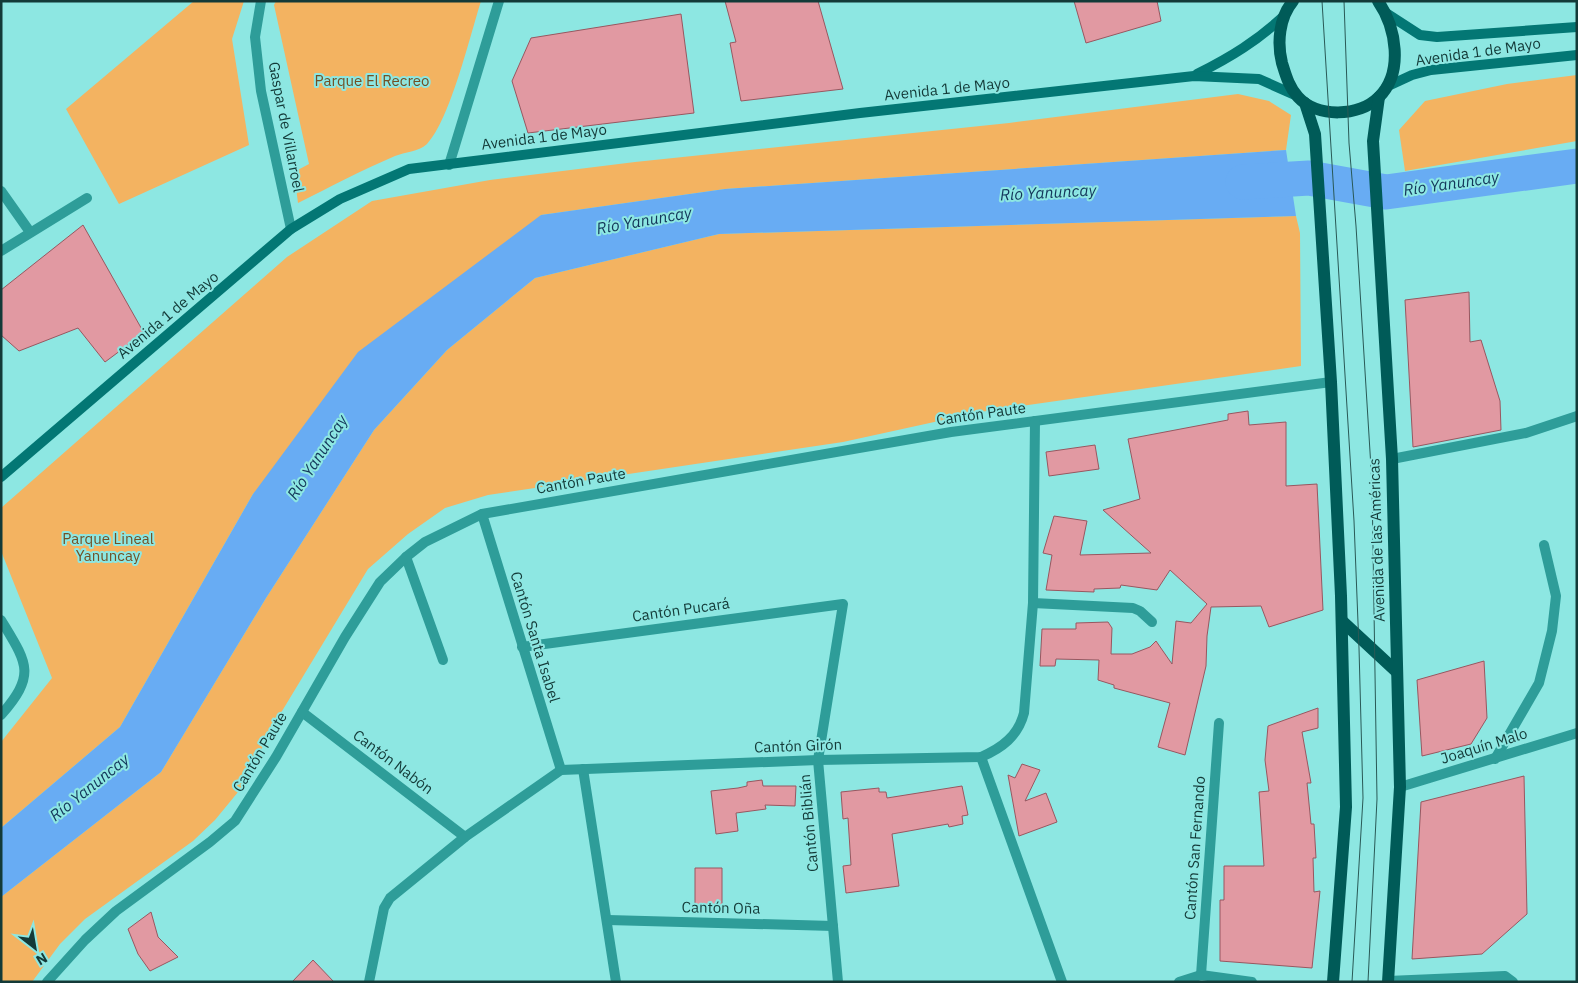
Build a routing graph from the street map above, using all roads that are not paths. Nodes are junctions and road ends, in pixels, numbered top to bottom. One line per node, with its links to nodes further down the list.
1 (261, 1): 15 (street, Gaspar de Villarroel)
2 (500, 1): 12 (street)
3 (1293, 1): 6 (main road)
4 (1378, 1): 5 (main road, Avenida de las Américas)
5 (1386, 13): 7 (main road, Avenida 1 de Mayo); 10 (main road, Avenida de las Américas)
6 (1284, 15): 9 (main road, Avenida 1 de Mayo); 11 (main road)
7 (1577, 27)
8 (1577, 54): 10 (main road, Avenida 1 de Mayo)
9 (1194, 76): 11 (main road, Avenida 1 de Mayo); 12 (main road, Avenida 1 de Mayo)
10 (1383, 92): 11 (main road); 21 (main road, Avenida de las Américas)
11 (1302, 100): 18 (main road)
12 (450, 165): 15 (main road, Avenida 1 de Mayo)
13 (1, 191): 16 (street)
14 (87, 198): 16 (street)
15 (291, 229): 22 (main road, Avenida 1 de Mayo)
16 (30, 232): 17 (street)
17 (1, 251)
18 (1331, 382): 20 (street, Cantón Paute); 29 (main road)
19 (1577, 416): 21 (street)
20 (1034, 422): 23 (street, Cantón Paute); 26 (street, Cantón Girón)
21 (1392, 459): 33 (main road, Avenida de las Américas)
22 (1, 477)
23 (482, 514): 25 (street, Cantón Paute); 31 (street, Cantón Santa Isabel)
24 (1544, 545): 40 (street)
25 (406, 557): 32 (street); 34 (street, Cantón Paute)
26 (1033, 603): 30 (street); 38 (street, Cantón Girón)
27 (843, 604): 31 (street, Cantón Pucará); 39 (street, Cantón Biblián)
28 (1, 620): 35 (street)
29 (1342, 621): 33 (main road); 55 (main road)
30 (1152, 622)
31 (522, 647): 42 (street, Cantón Santa Isabel)
32 (443, 660)
33 (1398, 672): 43 (main road, Avenida de las Américas)
34 (302, 712): 44 (street, Cantón Nabón); 48 (street, Cantón Paute)
35 (1, 715)
36 (1219, 723): 47 (street, Cantón San Fernando)
37 (1577, 733): 40 (street, Joaquín Malo)
38 (981, 757): 39 (street, Cantón Girón); 52 (street)
39 (818, 760): 41 (street, Cantón Girón); 46 (street, Cantón Biblián)
40 (1495, 760): 43 (street, Joaquín Malo)
41 (583, 768): 42 (street, Cantón Girón); 45 (street)
42 (561, 770): 44 (street, Cantón Girón)
43 (1400, 787): 56 (main road, Avenida de las Américas)
44 (465, 837): 49 (street, Cantón Girón)
45 (608, 920): 46 (street, Cantón Oña); 50 (street)
46 (834, 926): 51 (street, Cantón Biblián)
47 (1201, 975): 53 (street); 54 (street)
48 (47, 982)
49 (369, 982)
50 (616, 982)
51 (838, 982)
52 (1062, 982)
53 (1179, 982)
54 (1252, 982)
55 (1333, 982)
56 (1388, 982): 57 (street)
57 (1513, 982)

